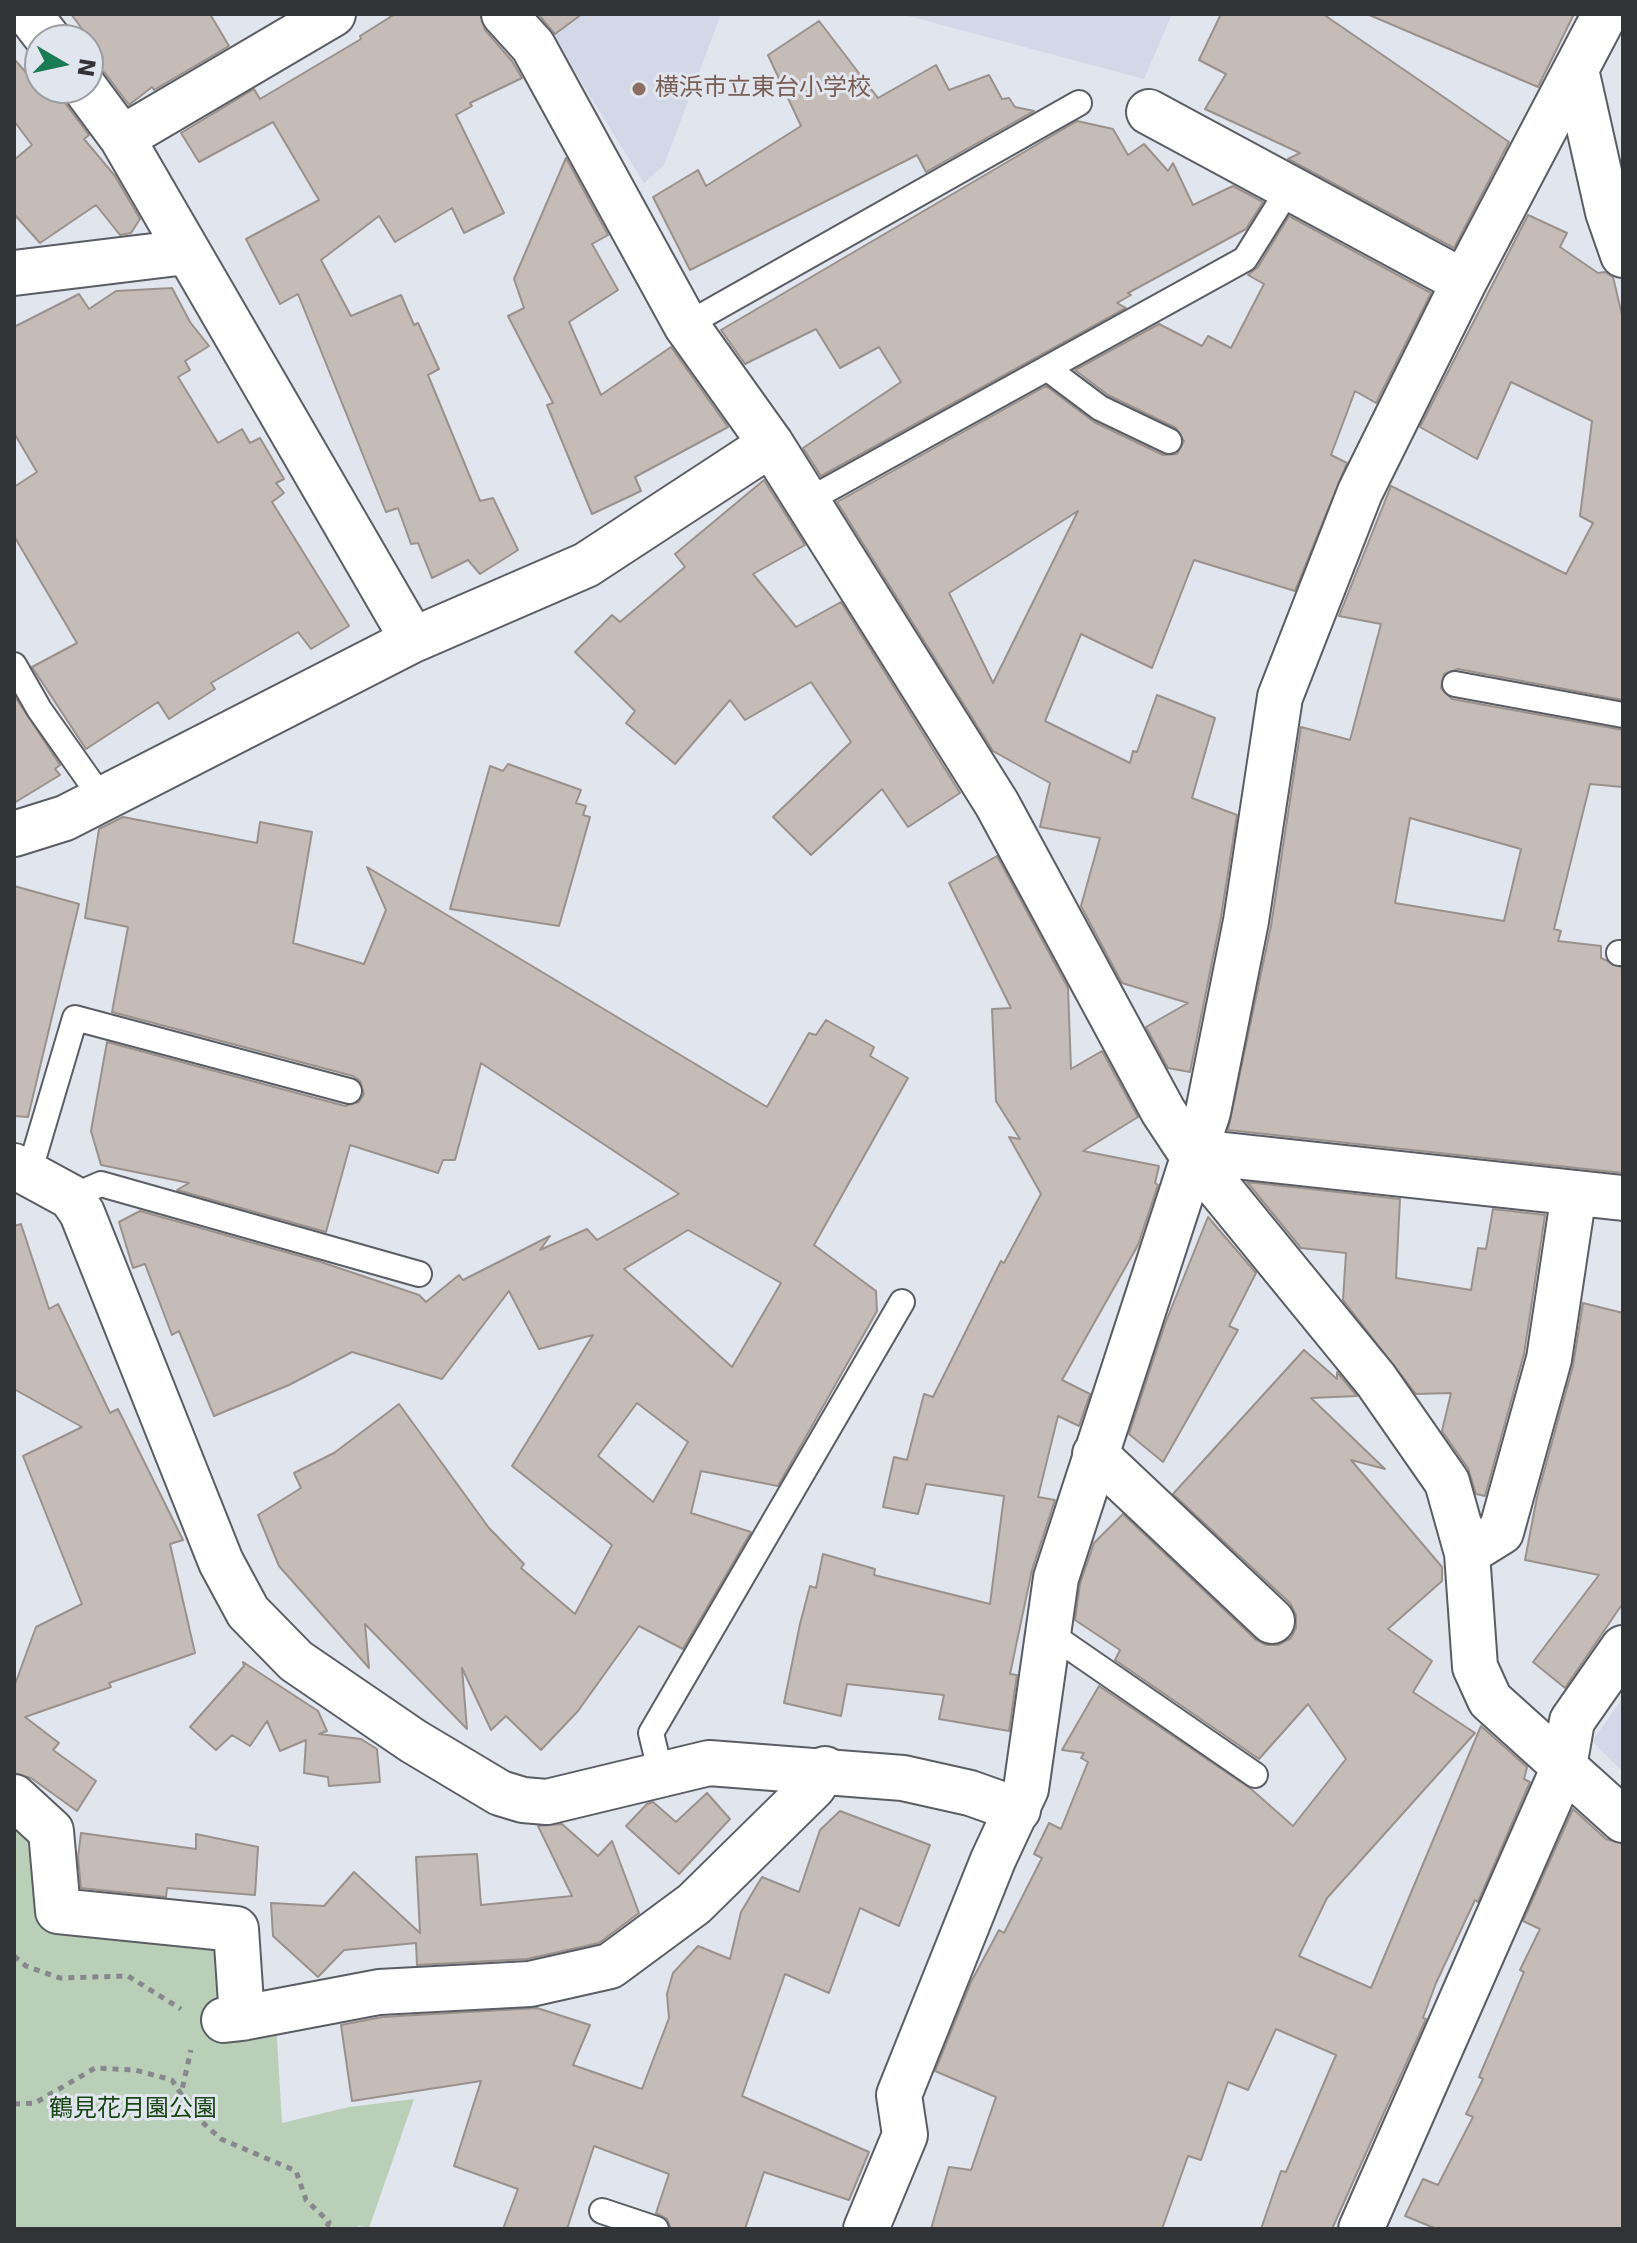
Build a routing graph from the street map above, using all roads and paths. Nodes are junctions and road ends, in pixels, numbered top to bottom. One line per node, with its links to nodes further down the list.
1 (333, 14): 8 (street)
2 (504, 14): 14 (street)
3 (1605, 14): 4 (street)
4 (1577, 74): 11 (street); 13 (street)
5 (1079, 103): 14 (lane)
6 (97, 104): 8 (street)
7 (1149, 112): 9 (street)
8 (122, 138): 10 (street)
9 (1288, 190): 13 (street); 15 (lane)
10 (186, 252): 12 (street); 19 (street)
11 (1623, 255)
12 (14, 273)
13 (1464, 282): 26 (street)
14 (686, 325): 17 (street)
15 (1048, 369): 16 (lane); 18 (lane)
16 (1169, 441)
17 (771, 444): 18 (street); 19 (street)
18 (805, 502): 26 (street)
19 (413, 640): 23 (street)
20 (14, 665): 23 (lane)
21 (1455, 684): 22 (lane)
22 (1623, 715)
23 (101, 797): 24 (street)
24 (14, 834)
25 (349, 1091): 27 (lane)
26 (1192, 1155): 28 (street); 33 (street); 34 (street)
27 (21, 1169): 29 (street)
28 (1574, 1193): 30 (street); 34 (street)
29 (71, 1197): 31 (lane); 40 (street)
30 (1623, 1198)
31 (419, 1274)
32 (902, 1302): 40 (lane)
33 (1095, 1454): 35 (street); 36 (street)
34 (1467, 1553): 38 (street)
35 (1272, 1621)
36 (1049, 1633): 41 (lane); 43 (street)
37 (1623, 1648): 38 (street)
38 (1564, 1767): 44 (street); 53 (street)
39 (825, 1769): 40 (street); 43 (street); 46 (street)
40 (661, 1774)
41 (1255, 1775)
42 (14, 1797): 46 (street)
43 (1018, 1810): 52 (street)
44 (1623, 1820)
45 (14, 1956): 46 (path)
46 (221, 2018): 47 (path)
47 (181, 2094): 48 (path); 50 (path)
48 (14, 2104)
49 (602, 2211): 51 (lane)
50 (326, 2229)
51 (656, 2229)
52 (866, 2229)
53 (1361, 2229)

